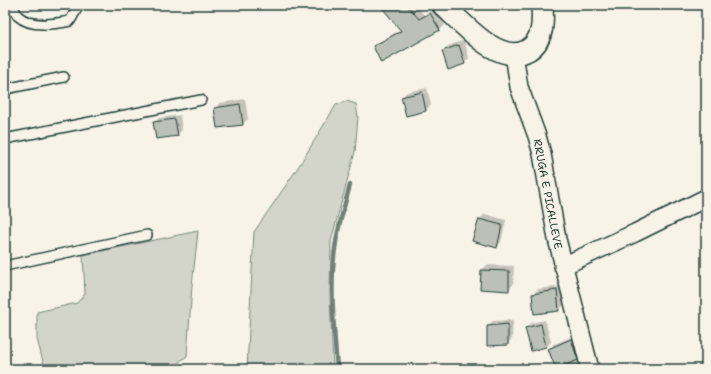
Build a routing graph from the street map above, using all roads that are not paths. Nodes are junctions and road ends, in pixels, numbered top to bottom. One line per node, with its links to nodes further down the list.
1 (12, 5): 2 (lane)
2 (79, 5)
3 (443, 5): 5 (street)
4 (542, 5): 5 (street)
5 (514, 54): 13 (street, RRUGA E PICALLEVE)
6 (64, 77): 7 (lane)
7 (5, 89)
8 (202, 100): 9 (lane)
9 (5, 139)
10 (706, 198): 13 (street, RRUGA E PICALLEVE)
11 (147, 235): 12 (lane)
12 (5, 266)
13 (563, 266): 14 (street, RRUGA E PICALLEVE)
14 (590, 369)

